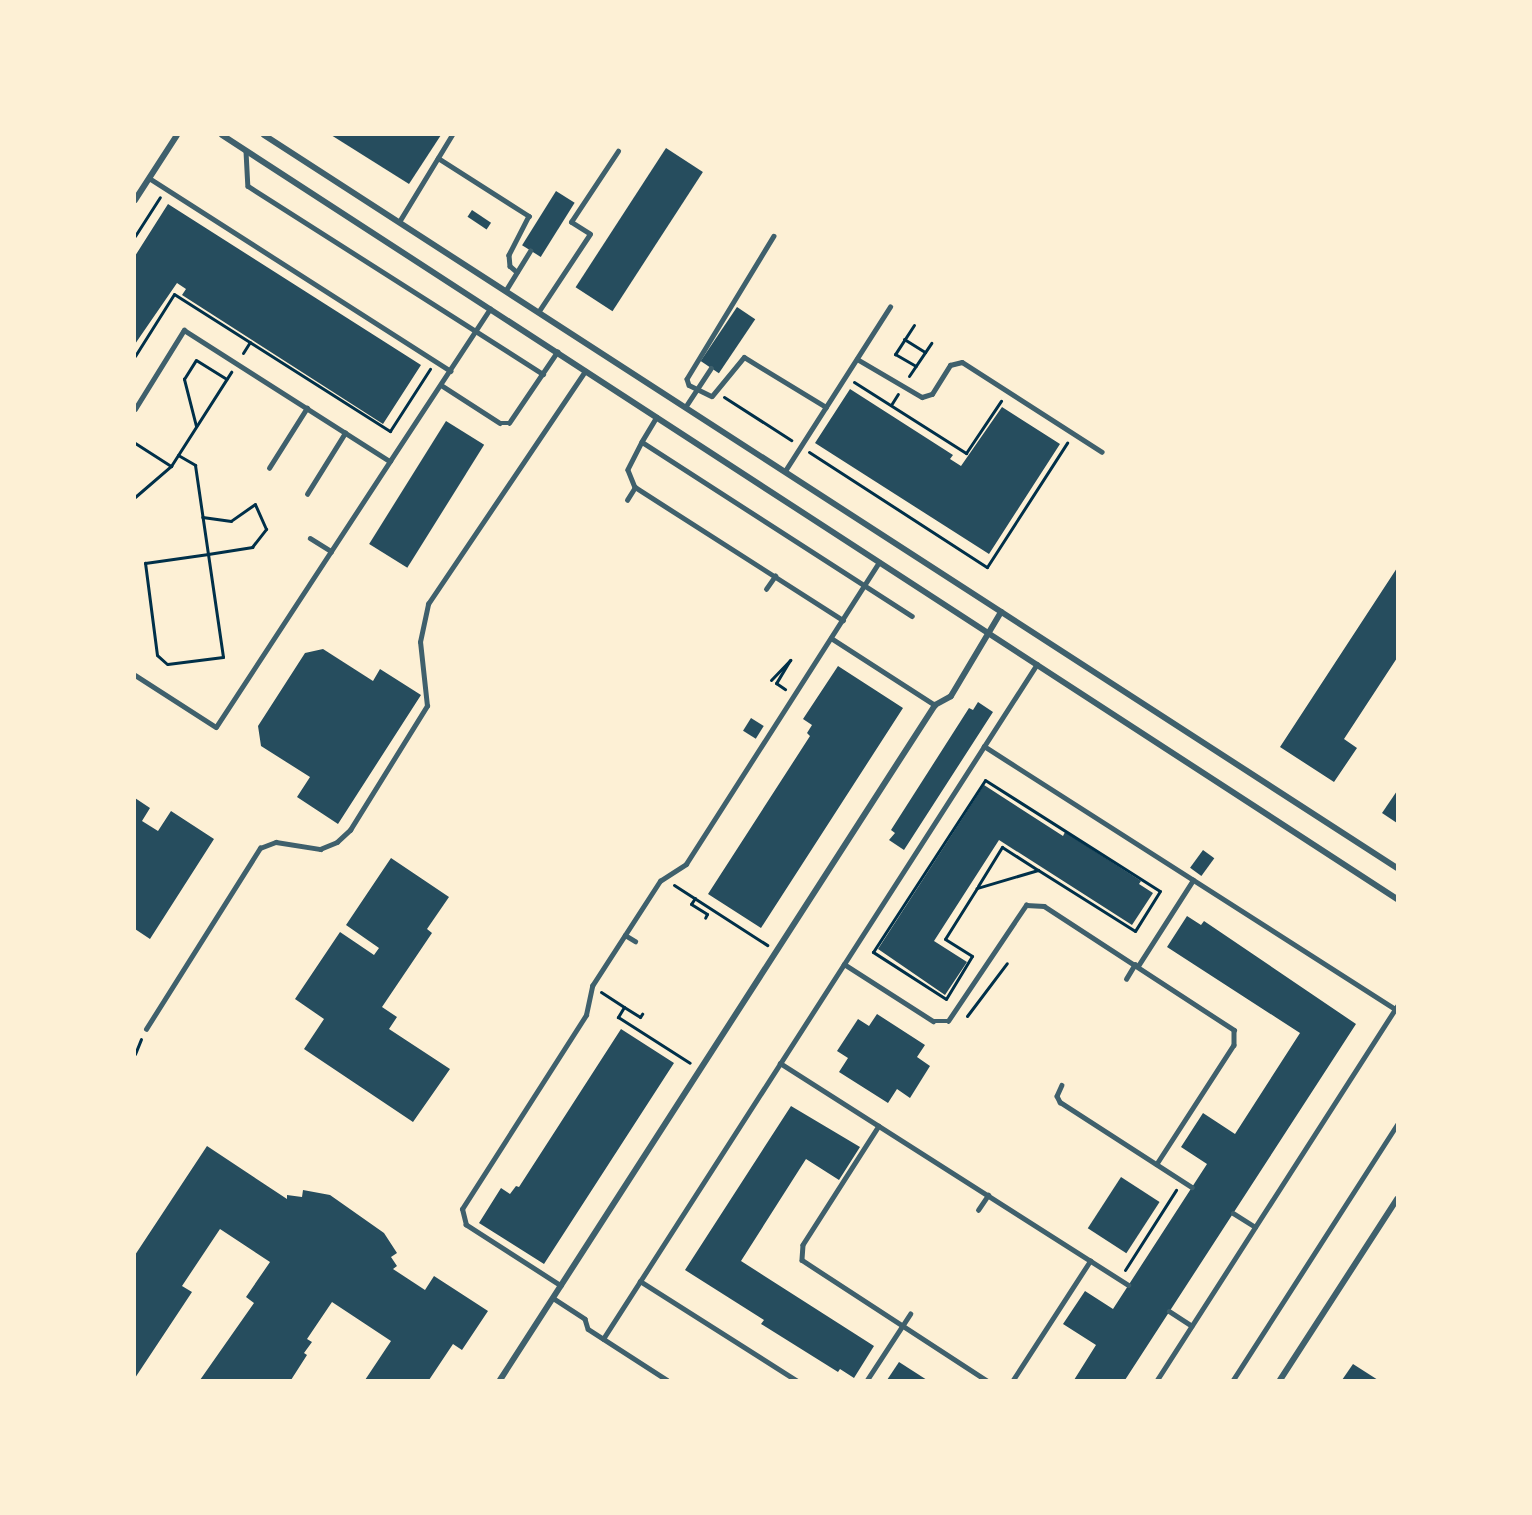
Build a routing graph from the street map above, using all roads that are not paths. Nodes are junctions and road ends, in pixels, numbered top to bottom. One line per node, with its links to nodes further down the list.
1 (177, 135): 8 (street)
2 (222, 135): 5 (street)
3 (264, 135): 10 (street)
4 (453, 135): 7 (lane)
5 (246, 151): 16 (street); 18 (lane)
6 (618, 151): 17 (lane)
7 (438, 158): 10 (lane); 13 (lane)
8 (149, 178): 9 (street); 22 (lane)
9 (135, 200)
10 (399, 222): 14 (street)
11 (774, 236): 26 (lane)
12 (530, 251): 13 (lane)
13 (518, 272): 14 (lane)
14 (506, 290): 17 (street)
15 (890, 307): 20 (lane)
16 (490, 309): 18 (lane); 19 (street)
17 (539, 312): 27 (street)
18 (476, 331): 22 (lane); 24 (lane)
19 (557, 352): 23 (street); 24 (lane)
20 (857, 359): 28 (lane); 34 (lane)
21 (711, 368): 26 (lane)
22 (451, 371): 25 (lane)
23 (585, 371): 31 (street); 65 (lane)
24 (543, 374): 25 (lane)
25 (441, 385): 35 (lane)
26 (697, 390): 27 (lane); 28 (lane)
27 (686, 406): 37 (street)
28 (826, 407): 37 (lane)
29 (307, 408): 30 (lane); 32 (lane); 36 (lane)
30 (135, 409)
31 (657, 417): 33 (lane); 43 (street)
32 (345, 433): 35 (lane); 39 (lane)
33 (642, 442): 38 (lane); 45 (lane)
34 (1102, 452)
35 (390, 461): 42 (lane)
36 (269, 468)
37 (785, 471): 47 (street)
38 (635, 487): 40 (lane); 44 (lane)
39 (307, 494)
40 (627, 500)
41 (310, 538): 42 (lane)
42 (331, 551): 53 (lane)
43 (879, 562): 45 (lane); 50 (street)
44 (775, 576): 46 (lane); 49 (lane)
45 (864, 585): 48 (lane); 49 (lane)
46 (766, 589)
47 (1001, 612): 50 (street); 56 (street)
48 (912, 616)
49 (843, 620): 51 (lane)
50 (988, 633): 52 (street); 54 (street)
51 (831, 638): 54 (lane); 59 (lane)
52 (1037, 664): 55 (lane); 58 (street)
53 (135, 675)
54 (935, 705): 80 (street)
55 (984, 746): 57 (lane); 61 (lane)
56 (1397, 868)
57 (1193, 880): 62 (lane); 64 (lane)
58 (1397, 899)
59 (625, 935): 60 (lane); 80 (lane)
60 (635, 941)
61 (844, 964): 62 (lane); 66 (lane)
62 (1136, 965): 63 (lane); 70 (lane)
63 (1126, 979)
64 (1396, 1007): 76 (lane)
65 (146, 1029)
66 (780, 1063): 69 (lane); 78 (lane)
67 (1062, 1085): 70 (lane)
68 (1397, 1125): 94 (lane)
69 (879, 1126): 72 (lane); 84 (lane)
70 (1157, 1164): 71 (lane)
71 (1192, 1186)
72 (988, 1195): 74 (lane); 77 (lane)
73 (1397, 1199): 95 (street)
74 (978, 1210)
75 (1233, 1213): 76 (lane)
76 (1255, 1227): 85 (lane)
77 (1090, 1261): 79 (lane); 92 (lane)
78 (640, 1281): 86 (lane); 89 (lane)
79 (1128, 1285)
80 (561, 1286): 81 (street)
81 (553, 1298): 86 (lane); 87 (street)
82 (1169, 1311): 85 (lane)
83 (910, 1314): 84 (lane)
84 (902, 1326): 90 (lane); 91 (lane)
85 (1192, 1326): 93 (lane)
86 (603, 1339): 88 (lane)
87 (500, 1380)
88 (667, 1380)
89 (796, 1380)
90 (867, 1380)
91 (986, 1380)
92 (1013, 1380)
93 (1156, 1380)
94 (1233, 1380)
95 (1280, 1380)

